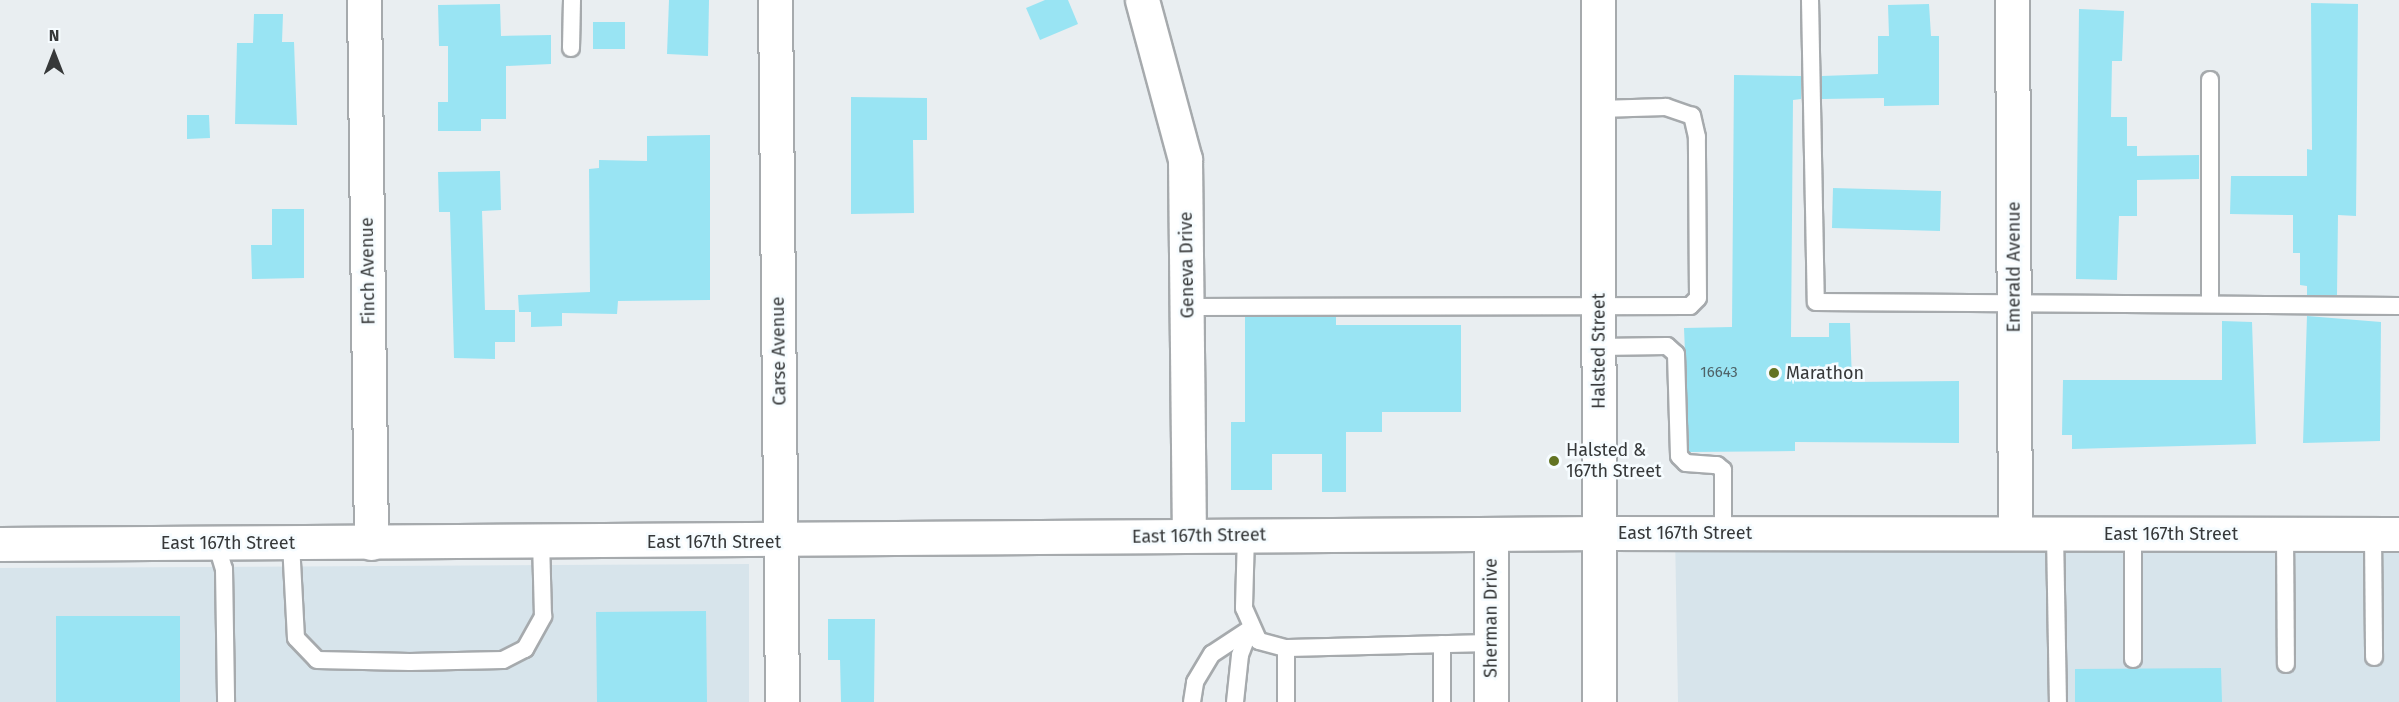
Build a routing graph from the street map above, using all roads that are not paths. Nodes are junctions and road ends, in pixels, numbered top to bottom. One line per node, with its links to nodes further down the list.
1 (364, 0): 30 (street, Finch Avenue)
2 (572, 0): 8 (lane)
3 (775, 0): 27 (street, Carse Avenue)
4 (1142, 0): 15 (street, Geneva Drive)
5 (1598, 0): 10 (street, Halsted Street)
6 (1810, 0): 11 (lane)
7 (2012, 0): 11 (street, Emerald Avenue)
8 (571, 48)
9 (2210, 80): 12 (lane)
10 (1599, 109): 13 (street, Halsted Street); 13 (lane)
11 (2014, 303): 12 (lane); 19 (street, Emerald Avenue)
12 (2210, 304): 14 (lane)
13 (1599, 306): 15 (lane); 16 (street, Halsted Street)
14 (2399, 306)
15 (1188, 308): 25 (street, Geneva Drive)
16 (1599, 347): 17 (street, Halsted Street); 18 (lane)
17 (1599, 532): 18 (street, East 167th Street); 22 (street, East 167th Street); 47 (street, Halsted Street)
18 (1723, 533): 19 (street, East 167th Street)
19 (2015, 533): 20 (street, East 167th Street)
20 (2055, 533): 21 (street, East 167th Street); 48 (lane)
21 (2133, 533): 23 (street, East 167th Street); 38 (lane)
22 (1491, 534): 26 (street, East 167th Street); 34 (street, Sherman Drive)
23 (2285, 534): 24 (street, East 167th Street); 39 (lane)
24 (2386, 534): 37 (lane)
25 (1189, 535): 26 (street, East 167th Street); 27 (street, East 167th Street)
26 (1246, 535): 33 (lane)
27 (782, 542): 31 (street, East 167th Street); 41 (street, Carse Avenue)
28 (216, 543): 29 (street, East 167th Street); 32 (street, East 167th Street); 40 (lane)
29 (291, 543): 30 (street, East 167th Street); 31 (lane)
30 (371, 543): 31 (street, East 167th Street)
31 (541, 543)
32 (0, 544)
33 (1250, 629): 36 (lane); 42 (lane); 43 (lane)
34 (1491, 643): 35 (lane); 46 (street, Sherman Drive)
35 (1442, 644): 36 (lane); 45 (lane)
36 (1286, 648): 44 (lane)
37 (2374, 657)
38 (2133, 659)
39 (2286, 664)
40 (226, 702)
41 (782, 702)
42 (1192, 702)
43 (1234, 702)
44 (1286, 702)
45 (1442, 702)
46 (1491, 702)
47 (1599, 702)
48 (2058, 702)

